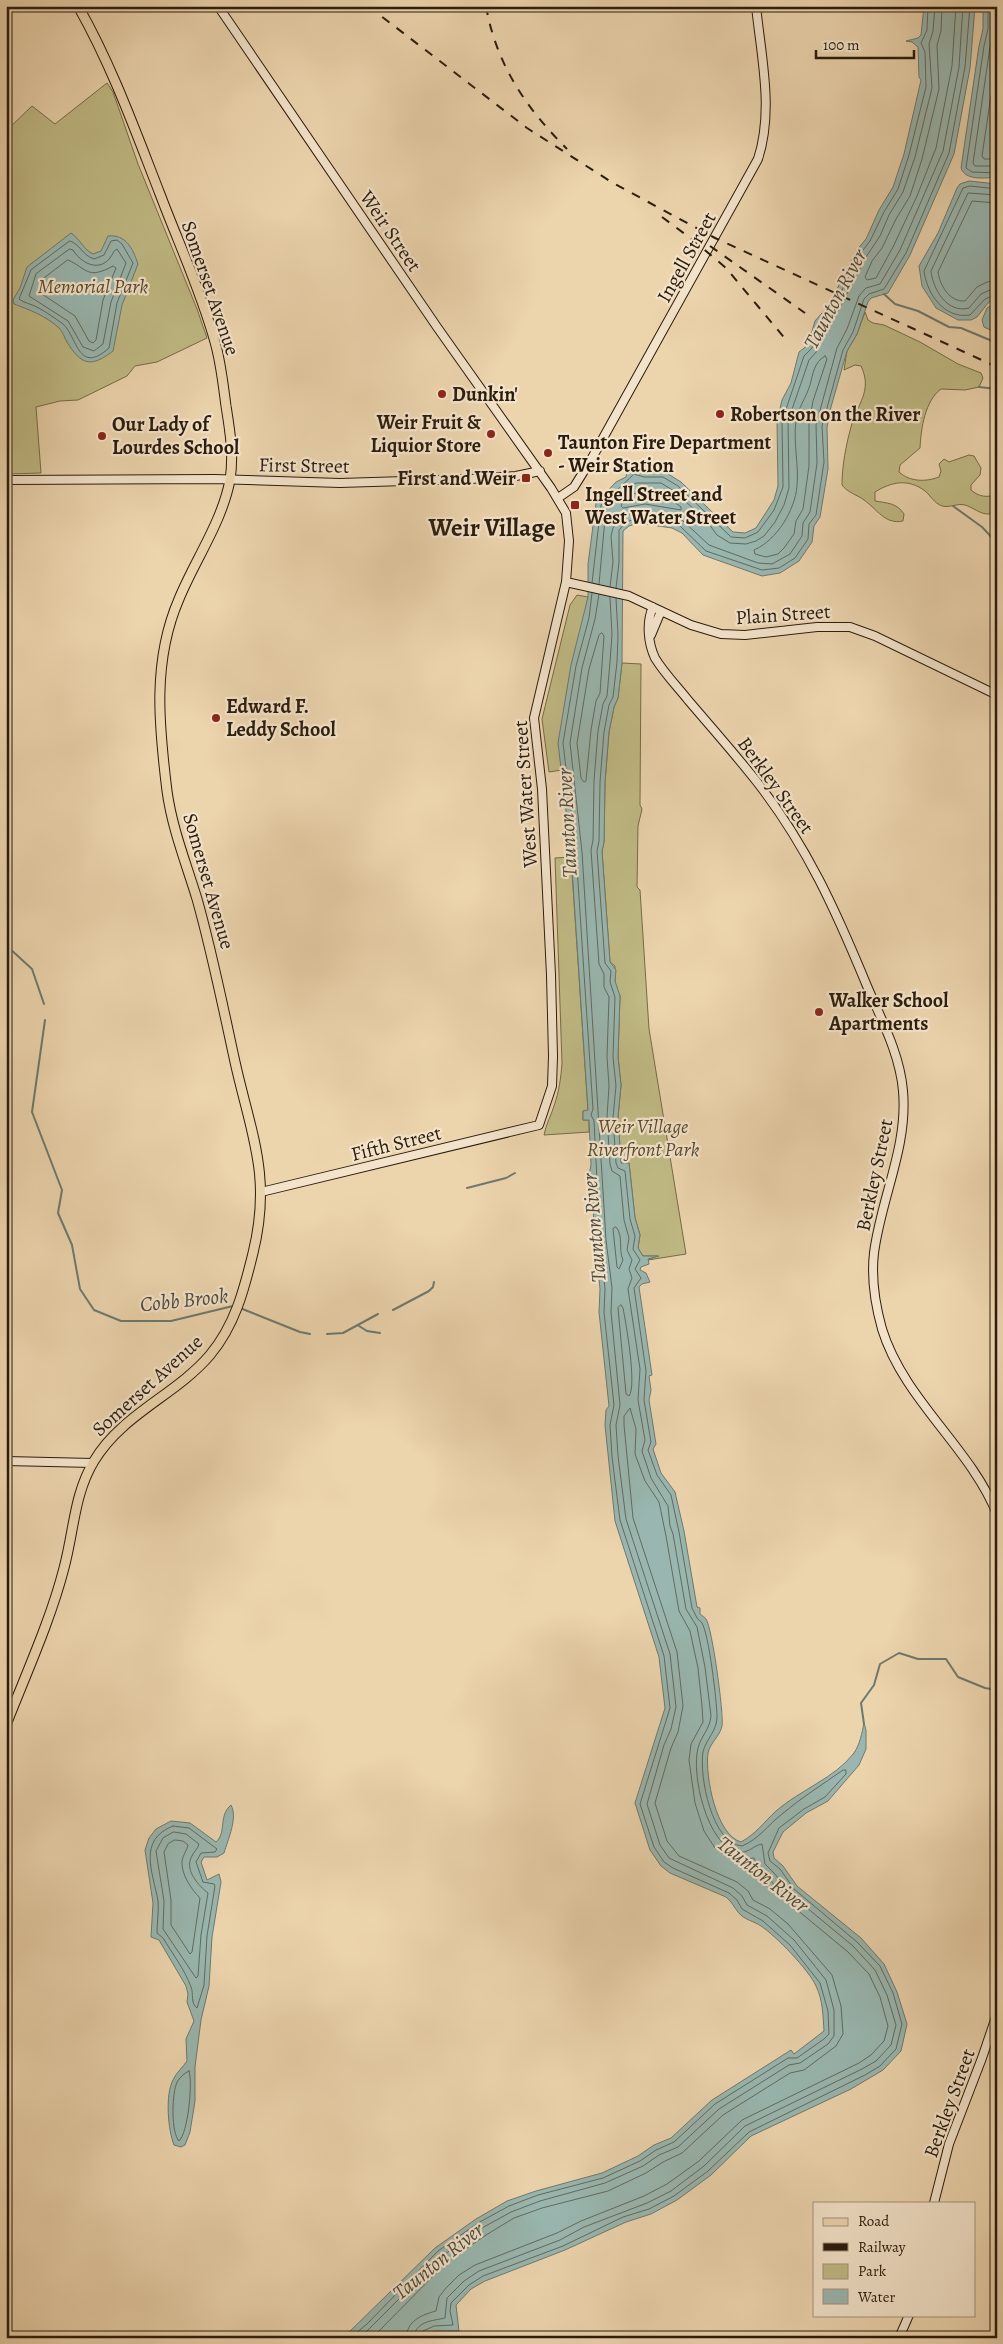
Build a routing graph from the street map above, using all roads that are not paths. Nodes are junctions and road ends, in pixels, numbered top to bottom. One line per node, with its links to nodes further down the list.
1 (78, 6): 6 (main road, Somerset Avenue)
2 (218, 6): 4 (main road, Weir Street)
3 (756, 6): 7 (main road, Ingell Street)
4 (540, 472): 6 (main road, First Street); 7 (main road, West Water Street)
5 (6, 480): 6 (main road, First Street)
6 (230, 480): 14 (main road, Somerset Avenue)
7 (558, 498): 8 (main road, West Water Street)
8 (566, 582): 9 (main road, Plain Street); 13 (main road, West Water Street)
9 (652, 607): 10 (main road, Plain Street); 11 (main road)
10 (660, 611): 11 (main road); 12 (main road, Plain Street)
11 (650, 642): 17 (main road, Berkley Street)
12 (997, 695)
13 (539, 1125): 14 (main road, Fifth Street)
14 (261, 1192): 16 (main road, Somerset Avenue)
15 (6, 1461): 16 (main road)
16 (93, 1463): 18 (main road, Somerset Avenue)
17 (997, 1514)
18 (6, 1724)
19 (997, 2014): 20 (main road, Berkley Street)
20 (934, 2202)
21 (909, 2316): 22 (main road)
22 (899, 2338)

